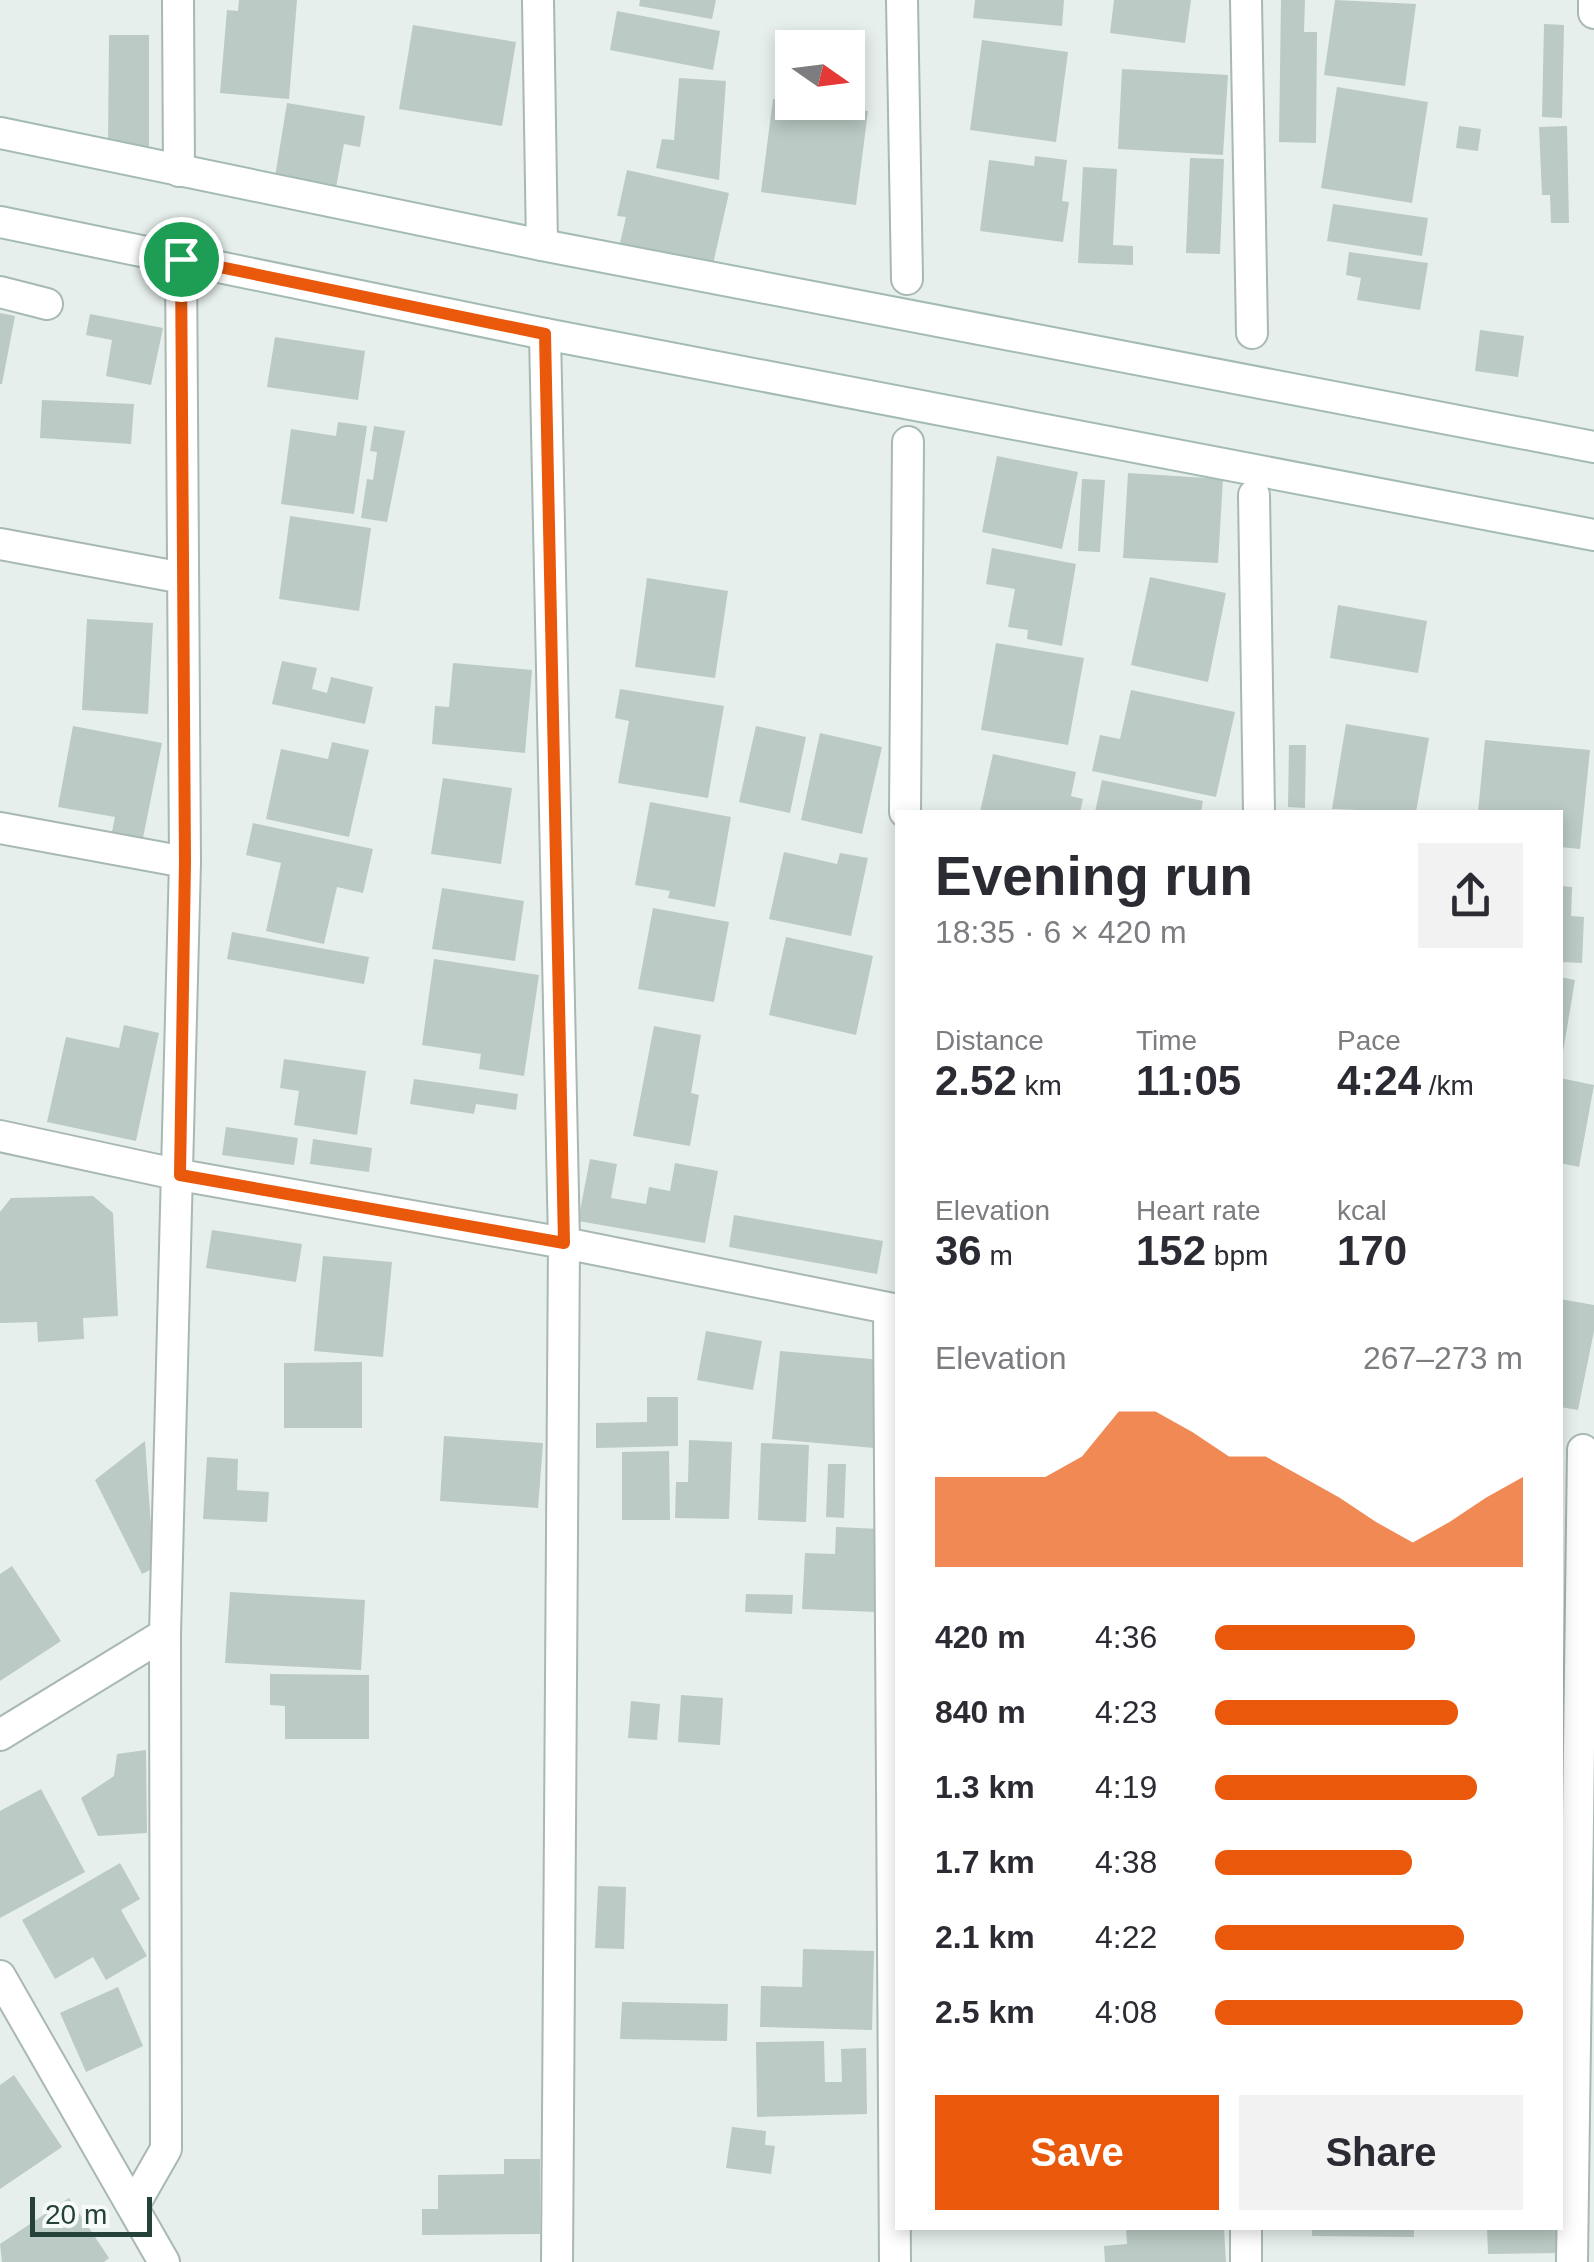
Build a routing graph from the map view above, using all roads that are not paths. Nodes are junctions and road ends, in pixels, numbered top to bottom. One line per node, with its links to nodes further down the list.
1 (538, 0): 10 (street)
2 (902, 0): 12 (street)
3 (1246, 0): 15 (street)
4 (1594, 0): 6 (street)
5 (174, 1): 8 (street)
6 (1594, 13)
7 (0, 132): 8 (street)
8 (180, 170): 10 (street)
9 (0, 222): 11 (street)
10 (542, 245): 18 (street)
11 (181, 259): 16 (street); 22 (street)
12 (907, 279)
13 (0, 292): 14 (street)
14 (48, 304)
15 (1252, 333)
16 (545, 334): 20 (street); 29 (street)
17 (908, 442): 23 (street)
18 (1594, 447)
19 (1254, 495): 24 (street)
20 (1594, 535)
21 (0, 544): 22 (street)
22 (183, 578): 26 (street)
23 (905, 810)
24 (1259, 810)
25 (0, 828): 26 (street)
26 (185, 862): 28 (street)
27 (0, 1136): 28 (street)
28 (180, 1175): 29 (street); 32 (street)
29 (564, 1243): 30 (street); 38 (street)
30 (893, 1310): 39 (street)
31 (1579, 1449): 41 (street)
32 (165, 1634): 33 (street); 35 (street)
33 (0, 1735)
34 (0, 1976): 35 (street)
35 (134, 2206): 37 (street)
36 (1246, 2230): 40 (street)
37 (164, 2262)
38 (557, 2262)
39 (895, 2262)
40 (1246, 2262)
41 (1572, 2262)

